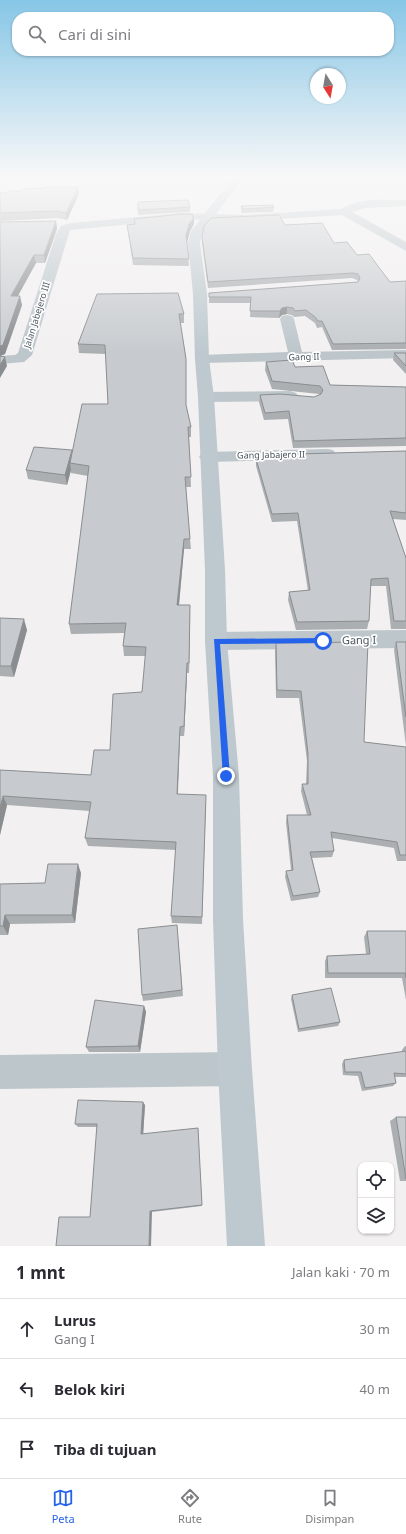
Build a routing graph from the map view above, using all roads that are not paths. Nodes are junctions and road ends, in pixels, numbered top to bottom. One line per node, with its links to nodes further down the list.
1 (61, 236): 9 (street, Jalan Jabejero III)
2 (196, 236): 8 (street)
3 (387, 236): 4 (street)
4 (406, 247)
5 (287, 319): 7 (street)
6 (406, 354): 7 (street, Gang II)
7 (296, 357): 8 (street, Gang II)
8 (202, 359): 10 (street)
9 (0, 360)
10 (206, 397): 11 (street); 13 (street)
11 (306, 397)
12 (343, 454): 13 (street, Gang Jabajero II)
13 (208, 457): 15 (street)
14 (406, 639): 15 (street, Gang I)
15 (216, 641): 16 (street)
16 (235, 1069): 17 (street); 18 (street)
17 (0, 1072)
18 (246, 1246)

